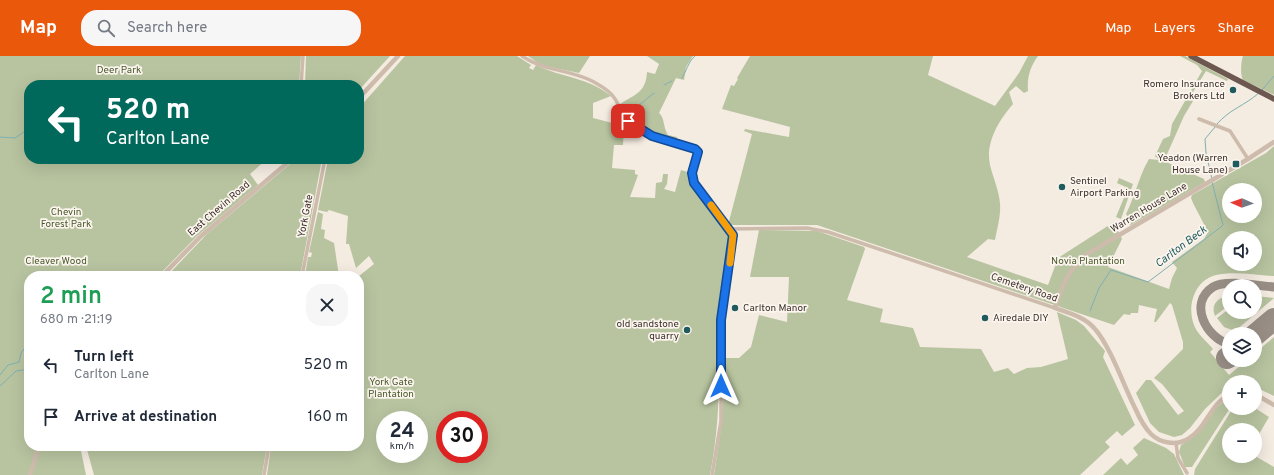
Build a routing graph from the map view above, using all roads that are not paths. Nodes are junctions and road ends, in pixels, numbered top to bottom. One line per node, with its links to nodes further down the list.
1 (303, 56): 5 (street)
2 (398, 56): 6 (street)
3 (522, 56): 13 (street)
4 (1192, 56): 7 (highway)
5 (302, 80)
6 (364, 93)
7 (1272, 98)
8 (1199, 119): 10 (street)
9 (1274, 142): 10 (street, Warren House Lane)
10 (1248, 159): 16 (street, Warren House Lane)
11 (286, 164): 14 (street, East Chevin Road)
12 (324, 164): 15 (street, York Gate)
13 (730, 229): 16 (street, Cemetery Road); 26 (street)
14 (167, 271)
15 (303, 271)
16 (1054, 308): 20 (street, Cemetery Road)
17 (1262, 398): 19 (street)
18 (1222, 401): 20 (street)
19 (1274, 405)
20 (1176, 443): 23 (street)
21 (37, 451): 24 (street)
22 (268, 451): 25 (street)
23 (1187, 473)
24 (30, 475)
25 (264, 475)
26 (712, 475)

